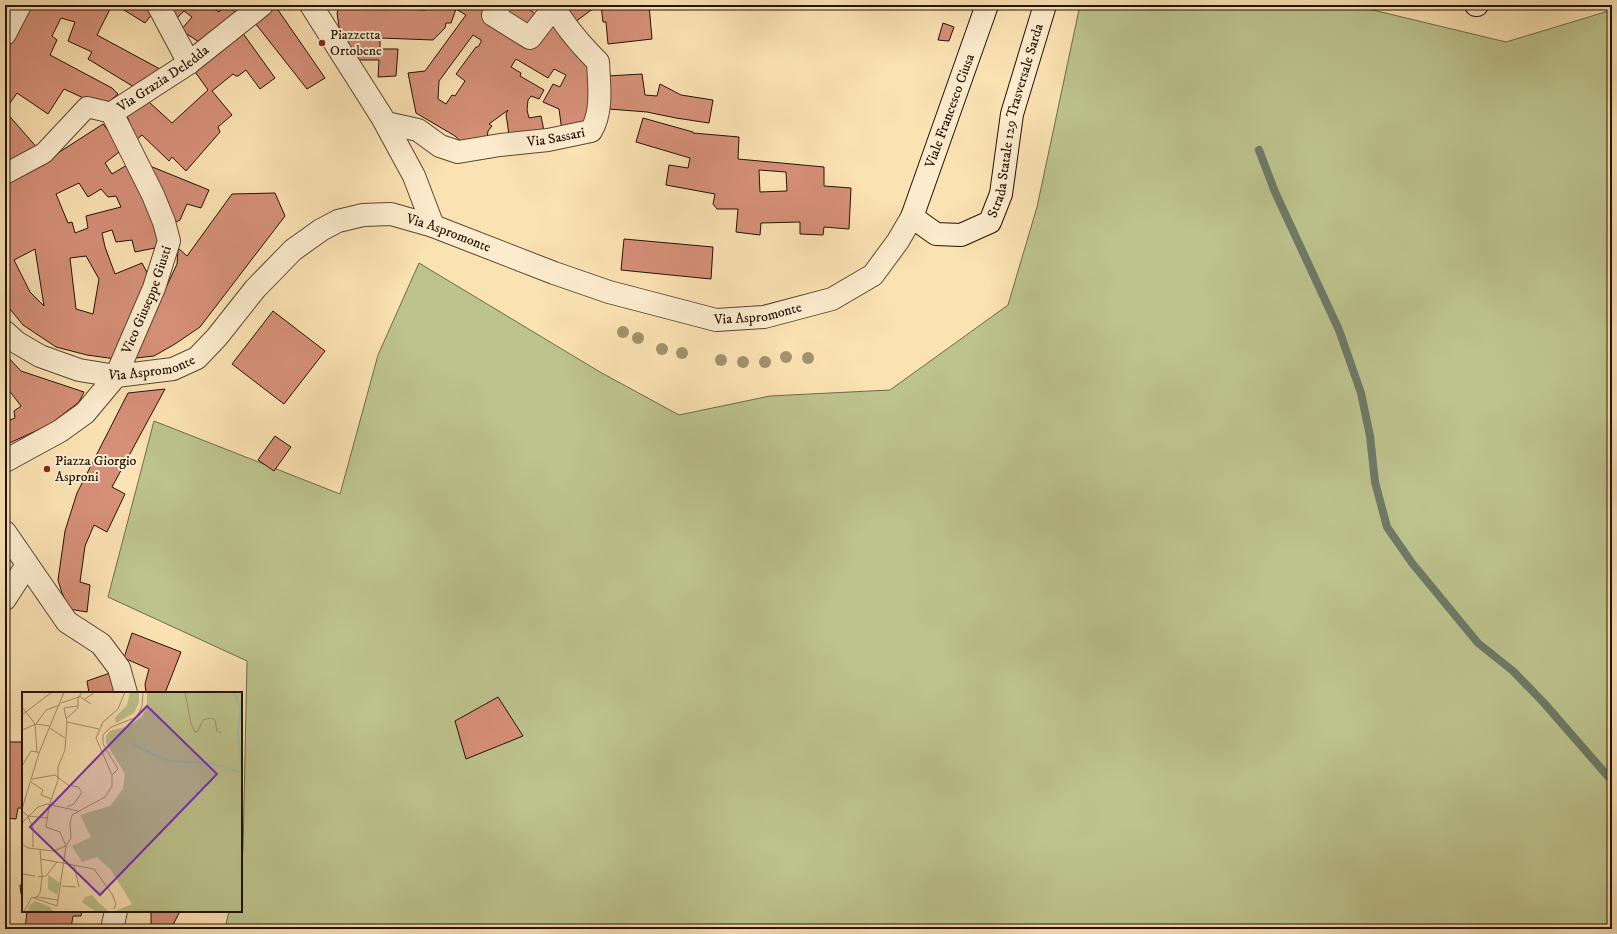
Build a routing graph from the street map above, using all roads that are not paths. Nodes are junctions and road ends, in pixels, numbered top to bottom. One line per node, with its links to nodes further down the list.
1 (20, 5): 9 (street)
2 (158, 5): 10 (street)
3 (262, 5): 10 (street, Via Grazia Deledda)
4 (500, 5): 7 (street, Via Sassari)
5 (987, 5): 14 (street, Viale Francesco Ciusa)
6 (1045, 5): 14 (street, Strada Statale 129 Trasversale Sarda)
7 (554, 6): 12 (street, Via Sassari)
8 (313, 7): 12 (street)
9 (5, 34)
10 (189, 63): 11 (street, Via Grazia Deledda)
11 (112, 113): 13 (street, Via Grazia Deledda); 17 (street, Vico Giuseppe Giusti)
12 (386, 124): 15 (street)
13 (5, 174)
14 (912, 217): 15 (street, Via Aspromonte)
15 (433, 226): 17 (street, Via Aspromonte)
16 (5, 332): 17 (street, Via Aspromonte)
17 (116, 376): 18 (street)
18 (5, 461)
19 (5, 532): 20 (street)
20 (27, 565): 21 (street); 22 (street)
21 (5, 599)
22 (126, 692)
23 (116, 912): 24 (street)
24 (112, 929)

